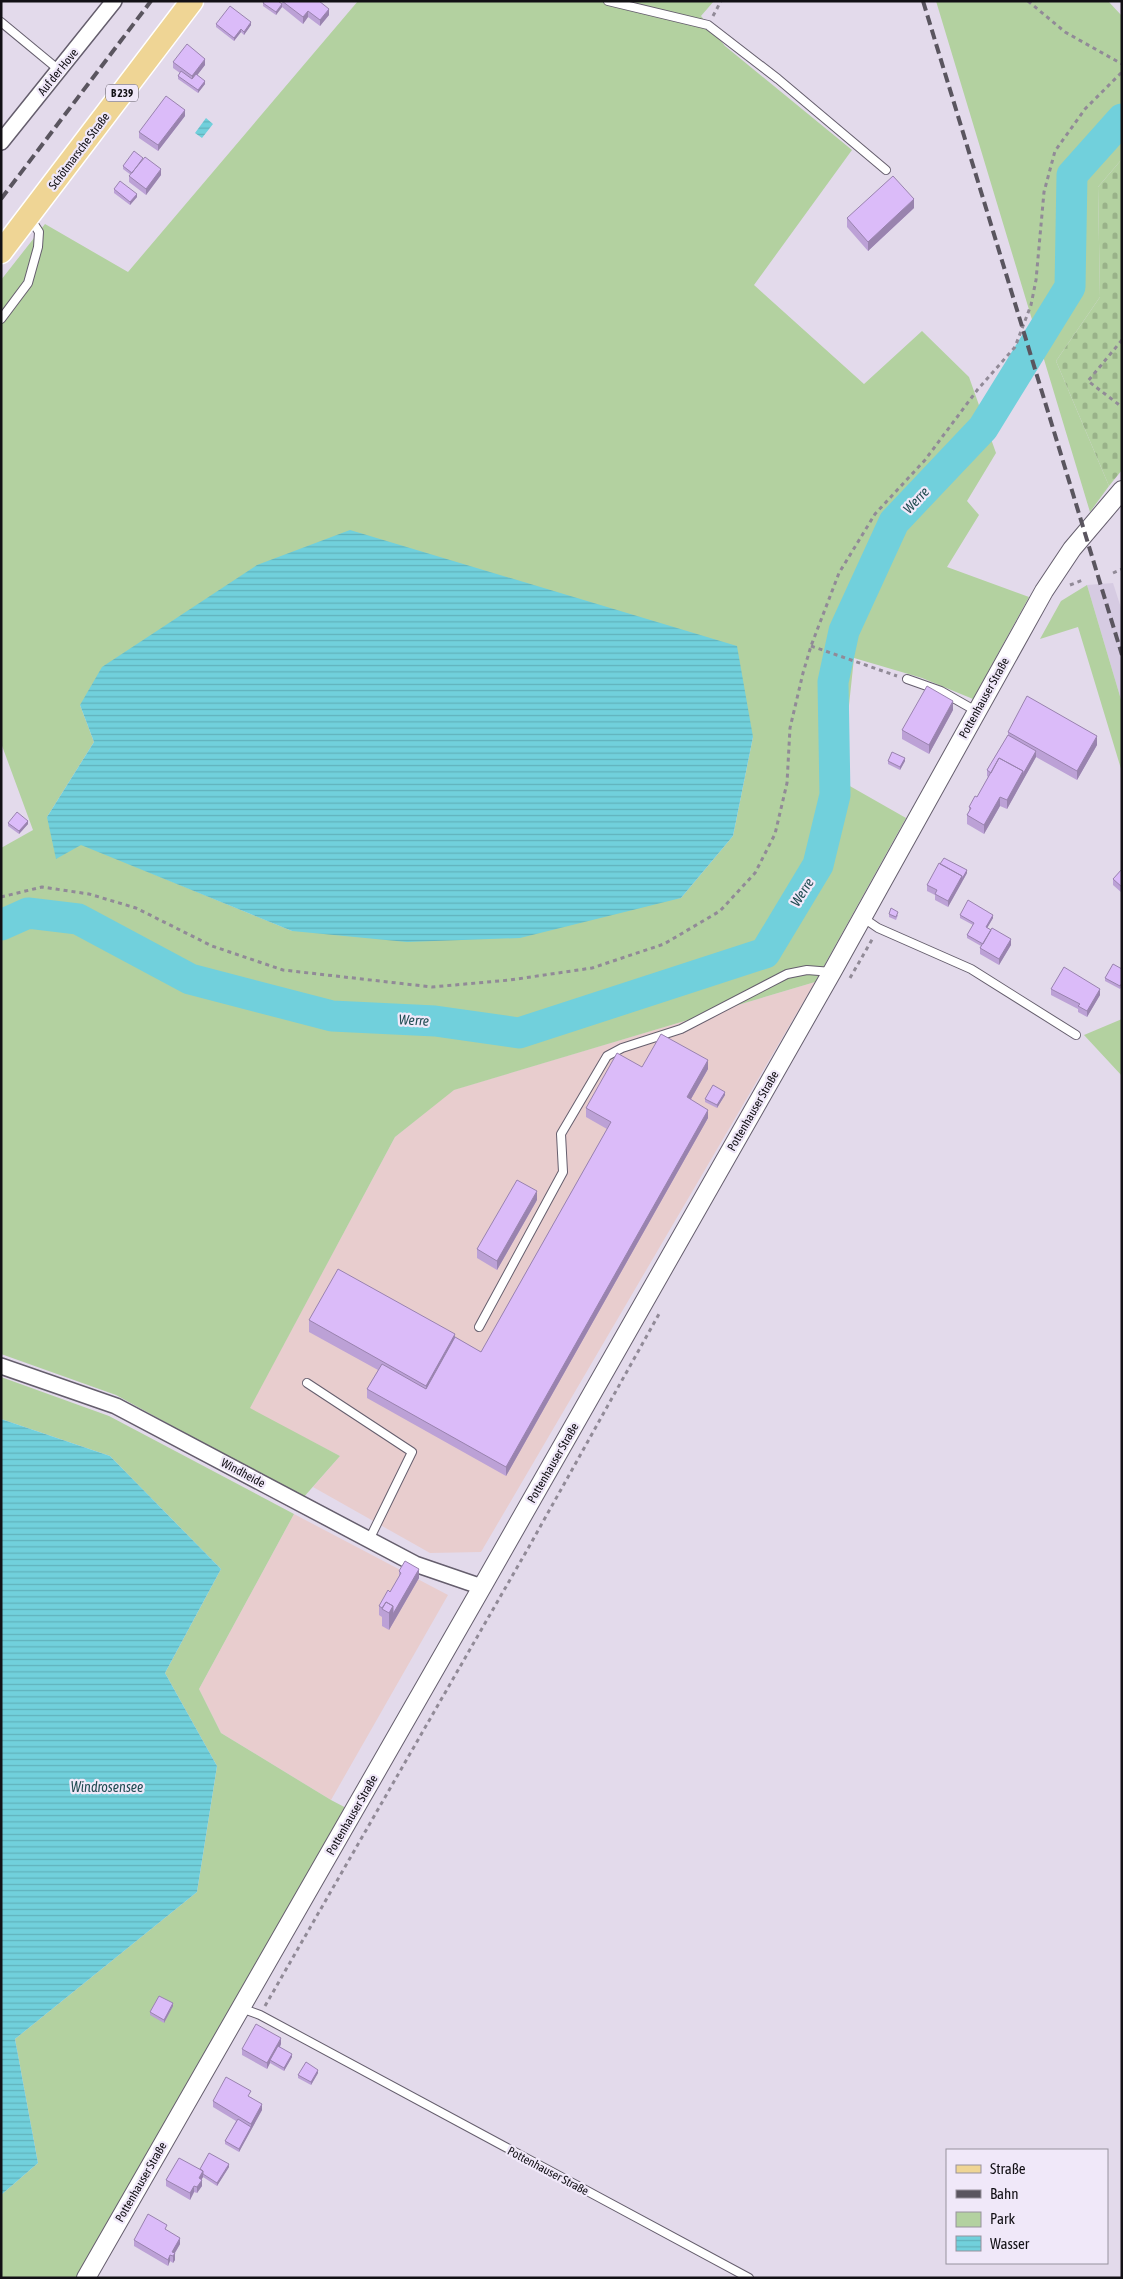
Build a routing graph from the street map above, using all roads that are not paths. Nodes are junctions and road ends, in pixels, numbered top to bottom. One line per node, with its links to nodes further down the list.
1 (114, 1): 5 (street, Auf der Hove)
2 (192, 1): 8 (main road, Schötmarsche Straße / B 239)
3 (608, 1): 7 (lane)
4 (1, 22): 5 (lane)
5 (59, 70): 6 (street, Auf der Hove)
6 (1, 142)
7 (886, 170)
8 (29, 216): 9 (main road, Schötmarsche Straße / B 239); 10 (lane)
9 (1, 252)
10 (1, 319)
11 (1122, 490): 13 (street, Pottenhauser Straße)
12 (906, 679): 13 (lane)
13 (976, 711): 14 (street, Pottenhauser Straße)
14 (862, 917): 15 (street, Pottenhauser Straße); 16 (lane)
15 (832, 972): 17 (lane); 21 (street, Pottenhauser Straße)
16 (1076, 1035)
17 (479, 1327)
18 (1, 1366): 20 (street, Windheide)
19 (307, 1383): 20 (lane)
20 (369, 1540): 21 (street, Windheide)
21 (482, 1587): 22 (street, Pottenhauser Straße)
22 (241, 2008): 23 (street, Pottenhauser Straße); 24 (lane, Pottenhauser Straße)
23 (86, 2278)
24 (749, 2278)

